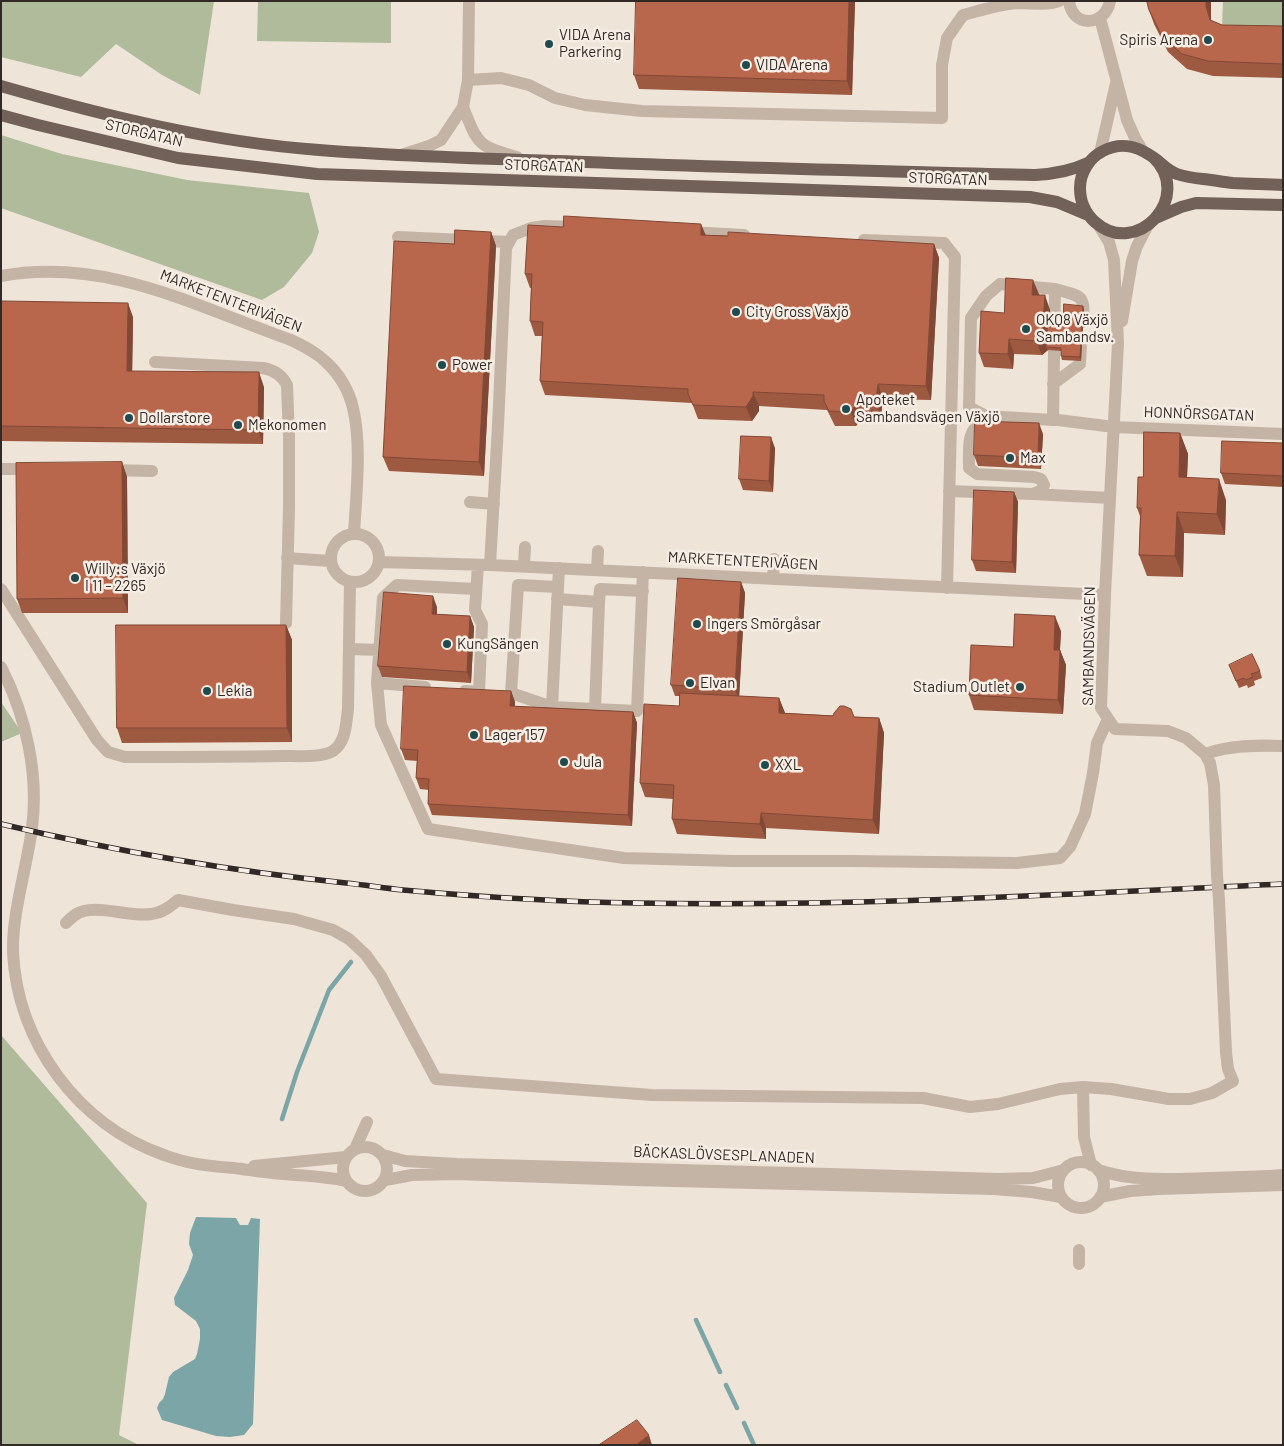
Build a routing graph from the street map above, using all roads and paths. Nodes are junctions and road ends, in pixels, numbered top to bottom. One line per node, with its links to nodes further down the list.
1 (469, 1): 6 (street)
2 (1059, 1): 6 (street)
3 (1069, 1): 5 (street)
4 (1110, 1): 5 (street)
5 (1100, 18): 7 (street)
6 (468, 80): 9 (street)
7 (1116, 81): 11 (street); 12 (street)
8 (1, 86): 13 (main road, STORGATAN)
9 (463, 106): 13 (street); 14 (street)
10 (1, 115): 18 (main road, STORGATAN)
11 (1100, 152): 12 (main road, STORGATAN); 15 (main road, STORGATAN)
12 (1148, 153): 16 (main road, STORGATAN); 19 (main road)
13 (400, 155): 14 (main road, STORGATAN)
14 (526, 160): 15 (main road, STORGATAN)
15 (1088, 164): 18 (main road, STORGATAN)
16 (1283, 185)
17 (1283, 206): 19 (main road, STORGATAN)
18 (1088, 214): 20 (main road, STORGATAN)
19 (1153, 221): 20 (main road, STORGATAN); 29 (street, SAMBANDSVÄGEN)
20 (1098, 224): 29 (street, SAMBANDSVÄGEN)
21 (595, 228): 26 (street)
22 (675, 232): 23 (street)
23 (754, 235)
24 (398, 237): 26 (street)
25 (854, 240): 40 (street)
26 (509, 242): 44 (street)
27 (1, 276): 45 (street, MARKETENTERIVÄGEN)
28 (1055, 290): 31 (street); 31 (street); 32 (street)
29 (1118, 343): 34 (street, SAMBANDSVÄGEN)
30 (155, 362): 48 (street)
31 (1053, 384): 33 (street)
32 (986, 416): 33 (street, HONNÖRSGATAN); 41 (street)
33 (1052, 420): 34 (street, HONNÖRSGATAN)
34 (1114, 427): 35 (street, HONNÖRSGATAN); 42 (street, SAMBANDSVÄGEN)
35 (1283, 434)
36 (1, 469): 37 (street)
37 (39, 469)
38 (96, 470): 39 (street)
39 (152, 471)
40 (949, 490): 41 (street); 59 (street)
41 (1033, 494): 42 (street)
42 (1110, 498): 64 (street, SAMBANDSVÄGEN)
43 (470, 502): 44 (street)
44 (494, 504): 52 (street)
45 (354, 534): 50 (street); 51 (street)
46 (525, 547): 53 (street)
47 (598, 551): 55 (street)
48 (287, 558): 50 (street); 66 (street)
49 (774, 559): 57 (street)
50 (330, 561): 58 (street)
51 (379, 562): 52 (street, MARKETENTERIVÄGEN); 58 (street)
52 (484, 565): 53 (street, MARKETENTERIVÄGEN); 61 (street)
53 (524, 566): 54 (street, MARKETENTERIVÄGEN)
54 (559, 568): 55 (street, MARKETENTERIVÄGEN); 63 (street)
55 (597, 570): 56 (street, MARKETENTERIVÄGEN)
56 (643, 572): 57 (street, MARKETENTERIVÄGEN); 62 (street)
57 (773, 579): 59 (street, MARKETENTERIVÄGEN)
58 (350, 582): 67 (street)
59 (947, 588): 64 (street, MARKETENTERIVÄGEN)
60 (1, 589): 67 (street)
61 (476, 589): 68 (street); 73 (street)
62 (642, 591): 65 (street); 76 (street)
63 (558, 593): 65 (street); 74 (street); 75 (street)
64 (1105, 595): 77 (street, SAMBANDSVÄGEN)
65 (599, 602): 76 (street)
66 (286, 623)
67 (350, 649): 68 (street)
68 (380, 650): 70 (street)
69 (1, 667): 87 (street)
70 (377, 683): 71 (street); 77 (street)
71 (433, 688)
72 (451, 690): 73 (street)
73 (479, 692): 74 (street)
74 (511, 694): 75 (street)
75 (552, 708): 76 (street)
76 (594, 709)
77 (1108, 719): 79 (street, SAMBANDSVÄGEN)
78 (1283, 746): 79 (street)
79 (1205, 754): 81 (street, bridge)
80 (66, 923): 81 (street)
81 (1083, 1087): 83 (street)
82 (367, 1122): 84 (street)
83 (1084, 1137): 86 (street); 88 (street)
84 (351, 1153): 85 (street); 87 (street); 91 (street)
85 (383, 1155): 86 (street, BÄCKASLÖVSESPLANADEN); 90 (street)
86 (1067, 1167): 88 (street, BÄCKASLÖVSESPLANADEN); 93 (street)
87 (235, 1168): 91 (street)
88 (1095, 1168): 89 (street, BÄCKASLÖVSESPLANADEN); 94 (street)
89 (1283, 1175)
90 (385, 1180): 91 (street); 93 (street, BÄCKASLÖVSESPLANADEN)
91 (346, 1181)
92 (1283, 1185): 94 (street, BÄCKASLÖVSESPLANADEN)
93 (1061, 1197): 94 (street, BÄCKASLÖVSESPLANADEN)
94 (1100, 1197)

